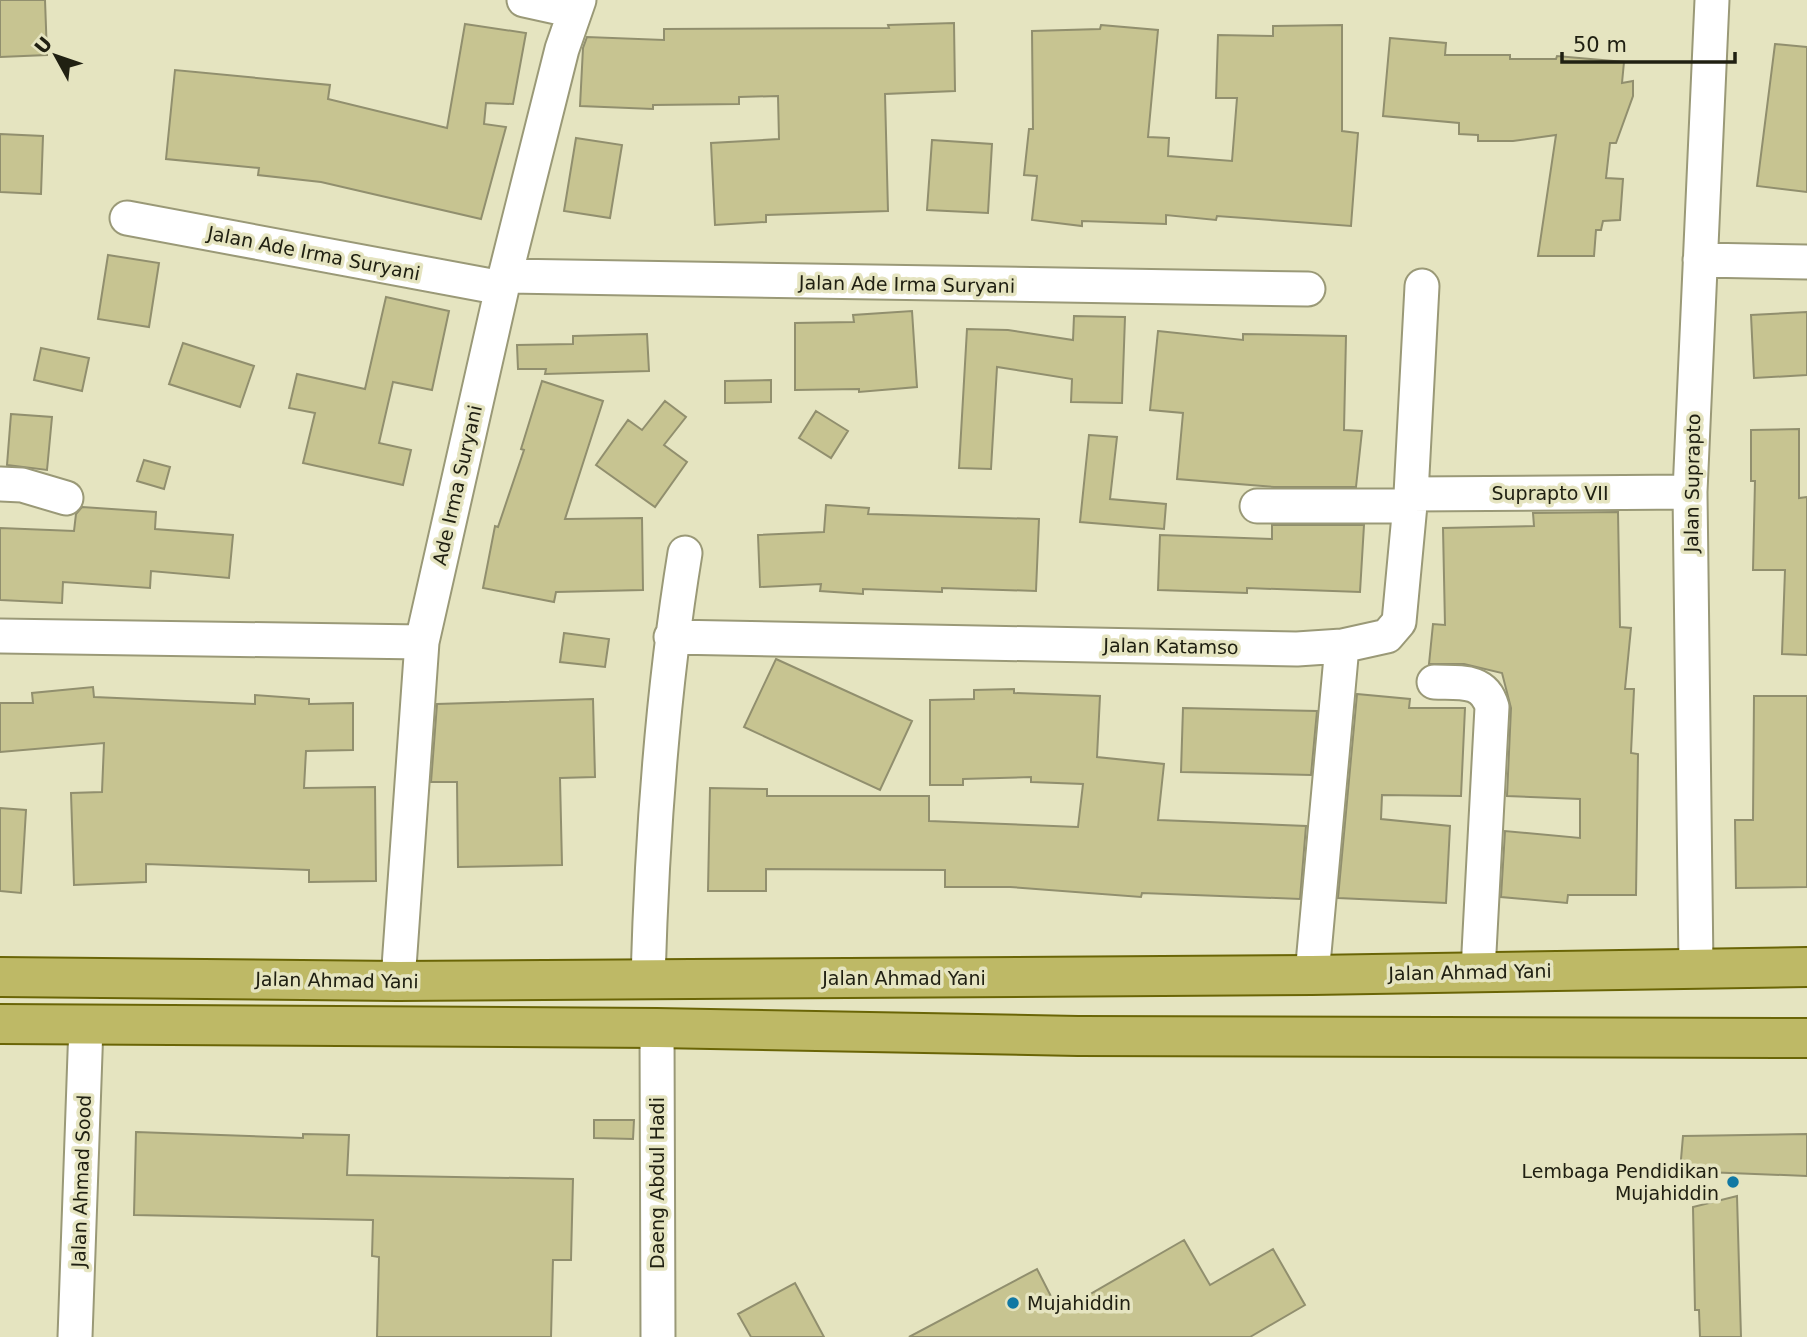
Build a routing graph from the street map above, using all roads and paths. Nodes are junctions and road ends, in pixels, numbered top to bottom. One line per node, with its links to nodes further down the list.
1 (524, 0): 3 (street)
2 (1712, 0): 5 (street, Jalan Suprapto)
3 (577, 5): 7 (street, Ade Irma Suryani)
4 (127, 218): 7 (street, Jalan Ade Irma Suryani)
5 (1700, 260): 6 (street); 11 (street, Jalan Suprapto)
6 (1807, 262)
7 (503, 282): 9 (street, Jalan Ade Irma Suryani); 18 (street, Ade Irma Suryani)
8 (1422, 286): 13 (street)
9 (1308, 289)
10 (0, 484): 12 (street)
11 (1690, 492): 13 (street, Suprapto VII); 21 (street, Jalan Suprapto)
12 (66, 498)
13 (1410, 500): 14 (street, Suprapto VII); 19 (street, Jalan Katamso)
14 (1256, 506)
15 (685, 553): 17 (street)
16 (0, 636): 18 (street)
17 (671, 637): 19 (street, Jalan Katamso); 27 (street)
18 (422, 642): 28 (street, Ade Irma Suryani)
19 (1342, 646): 24 (street)
20 (1434, 682): 23 (street)
21 (1696, 967): 22 (main road, Jalan Ahmad Yani); 23 (main road, Jalan Ahmad Yani)
22 (1807, 967)
23 (1478, 971): 24 (main road, Jalan Ahmad Yani)
24 (1312, 975): 25 (main road, Jalan Ahmad Yani)
25 (1081, 976): 27 (main road, Jalan Ahmad Yani); 32 (main road)
26 (0, 977): 28 (main road, Jalan Ahmad Yani)
27 (648, 979): 28 (main road, Jalan Ahmad Yani)
28 (398, 981)
29 (0, 1024): 30 (main road)
30 (86, 1025): 31 (main road); 34 (street, Jalan Ahmad Sood)
31 (657, 1028): 32 (main road); 35 (street, Daeng Abdul Hadi)
32 (1078, 1036): 33 (main road)
33 (1807, 1038)
34 (75, 1337)
35 (658, 1337)

